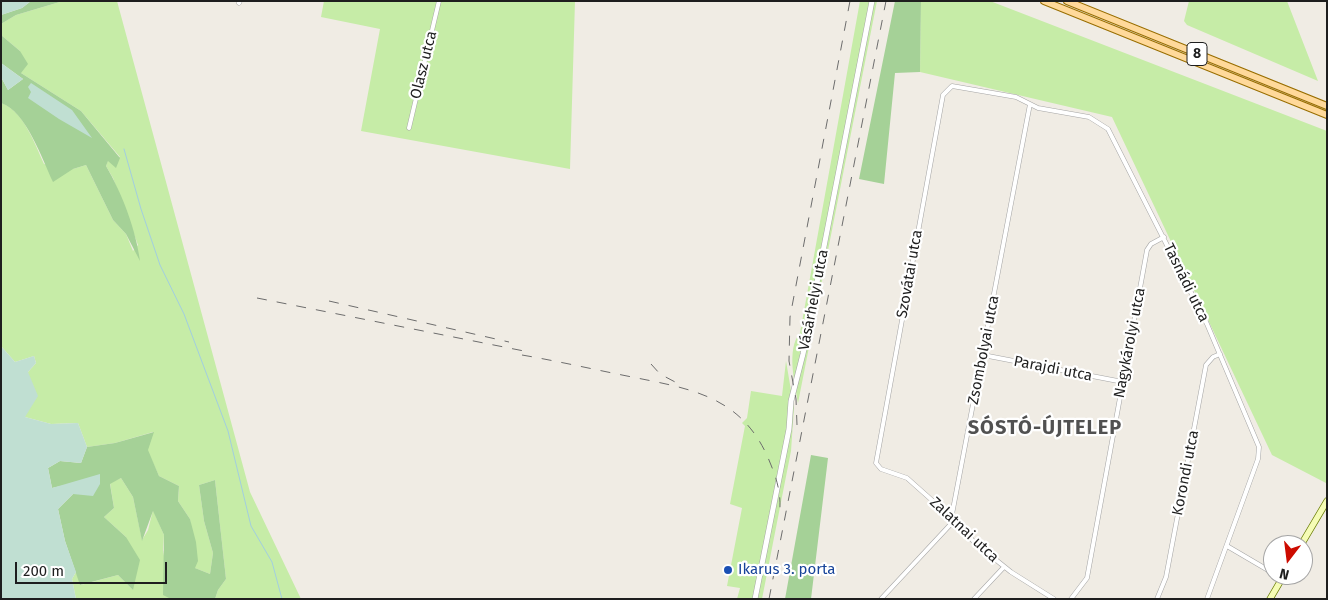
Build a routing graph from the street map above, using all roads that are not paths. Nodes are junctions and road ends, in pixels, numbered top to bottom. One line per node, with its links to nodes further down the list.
1 (440, 1): 9 (street, Olasz utca)
2 (872, 1): 22 (street, Vásárhelyi utca)
3 (1044, 1): 8 (main road, 8)
4 (1067, 1): 7 (main road, 8)
5 (948, 88): 6 (street, Tasnádi utca); 14 (street, Szovátai utca)
6 (1030, 104): 10 (street, Tasnádi utca); 12 (street, Zsombolyai utca)
7 (1327, 106)
8 (1327, 115)
9 (409, 128)
10 (1164, 237): 11 (street, Tasnádi utca); 13 (street, Nagykárolyi utca)
11 (1220, 354): 18 (street, Tasnádi utca); 27 (street, Korondi utca)
12 (983, 355): 13 (street, Parajdi utca); 16 (street, Zsombolyai utca)
13 (1123, 382): 26 (street, Nagykárolyi utca)
14 (876, 463): 16 (street, Zalatnai utca)
15 (1327, 501): 17 (main road)
16 (952, 518): 19 (street, Zalatnai utca); 23 (street, Zsombolyai utca)
17 (1307, 535)
18 (1227, 546): 20 (street); 28 (street, Tasnádi utca)
19 (1004, 567): 24 (street); 25 (street, Zalatnai utca)
20 (1263, 567)
21 (1278, 585): 29 (main road)
22 (755, 599)
23 (881, 599)
24 (974, 599)
25 (1054, 599)
26 (1071, 599)
27 (1157, 599)
28 (1207, 599)
29 (1270, 599)

